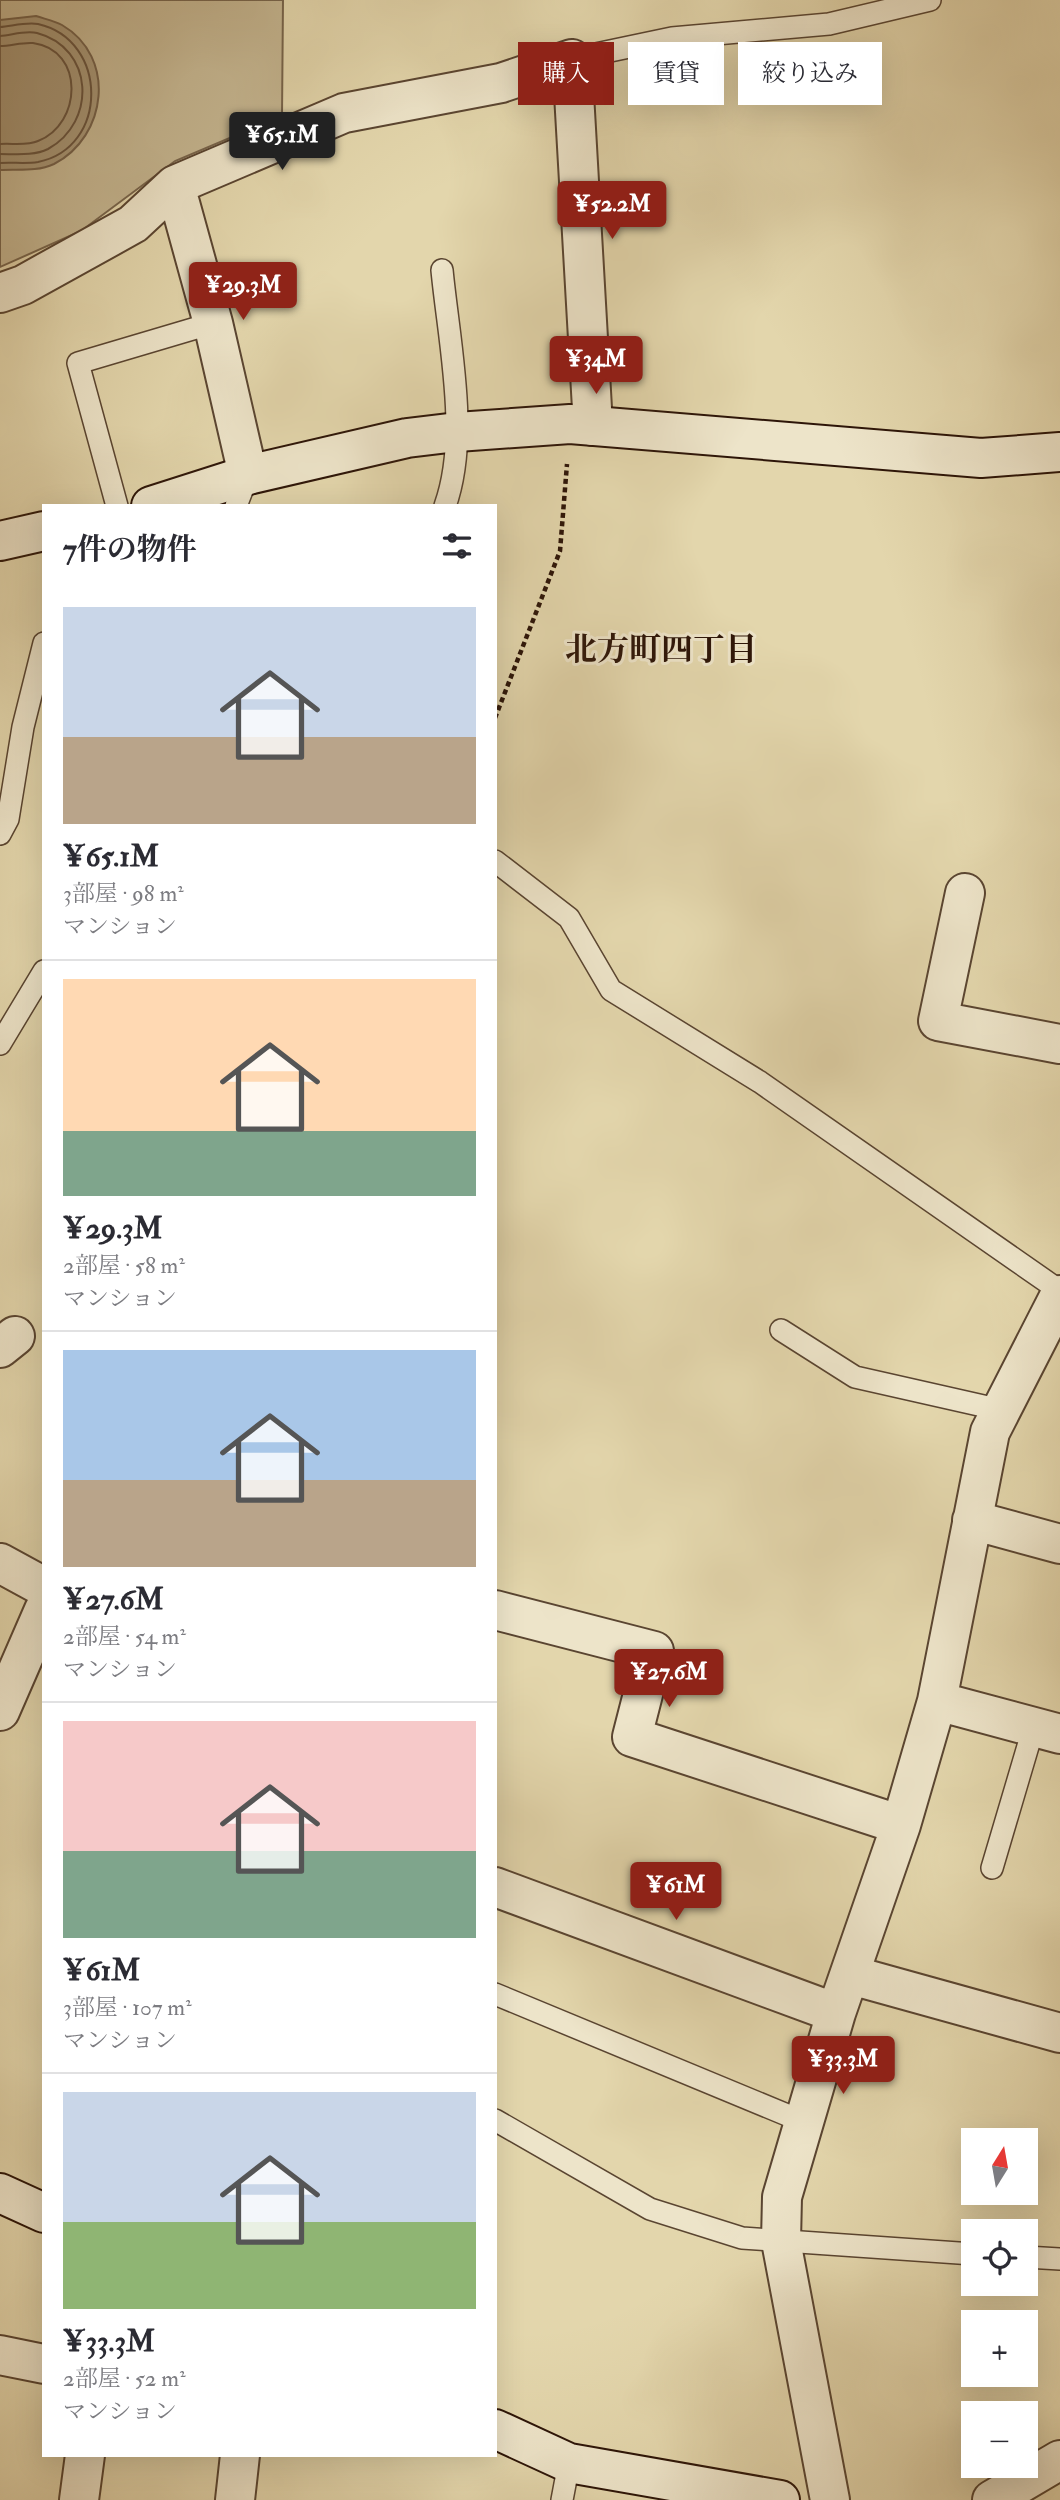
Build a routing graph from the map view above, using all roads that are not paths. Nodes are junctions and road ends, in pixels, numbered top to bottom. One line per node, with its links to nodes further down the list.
1 (930, 0): 2 (lane)
2 (614, 49)
3 (518, 77): 5 (street)
4 (573, 105): 9 (street)
5 (175, 185): 7 (street); 8 (street)
6 (442, 270): 10 (lane)
7 (0, 293)
8 (213, 323): 12 (street); 13 (lane)
9 (581, 425): 10 (street); 11 (street)
10 (457, 432): 12 (street); 15 (lane)
11 (1060, 452)
12 (242, 491): 14 (street)
13 (116, 504)
14 (163, 504)
15 (446, 504)
16 (42, 531): 17 (street)
17 (0, 540)
18 (42, 651): 19 (lane)
19 (0, 834)
20 (497, 863): 25 (lane)
21 (965, 893): 24 (street)
22 (42, 974): 23 (lane)
23 (0, 1044)
24 (1060, 1044)
25 (1060, 1293): 27 (street)
26 (780, 1330): 28 (lane)
27 (1045, 1358): 28 (street)
28 (1001, 1410): 29 (street)
29 (972, 1520): 30 (street); 35 (street)
30 (1060, 1544)
31 (0, 1563): 32 (street)
32 (42, 1586)
33 (497, 1611): 38 (street)
34 (42, 1616): 36 (street)
35 (937, 1701): 37 (street); 38 (street)
36 (0, 1711)
37 (1047, 1730): 39 (lane)
38 (901, 1825): 41 (street)
39 (992, 1868)
40 (497, 1888): 43 (street)
41 (851, 1975): 43 (street); 44 (street)
42 (497, 1995): 46 (lane)
43 (836, 2013): 46 (street)
44 (1060, 2033)
45 (497, 2121): 49 (lane)
46 (804, 2122): 49 (street)
47 (0, 2193): 48 (street)
48 (42, 2212)
49 (781, 2241): 50 (lane); 64 (street)
50 (961, 2253)
51 (1038, 2258): 52 (lane)
52 (1060, 2259)
53 (0, 2355): 54 (street)
54 (42, 2364)
55 (497, 2430): 59 (street)
56 (85, 2457): 60 (street)
57 (240, 2457): 61 (street)
58 (1060, 2460): 65 (street)
59 (569, 2463): 62 (lane); 63 (street)
60 (79, 2500)
61 (234, 2500)
62 (562, 2500)
63 (780, 2500)
64 (830, 2500)
65 (992, 2500)

